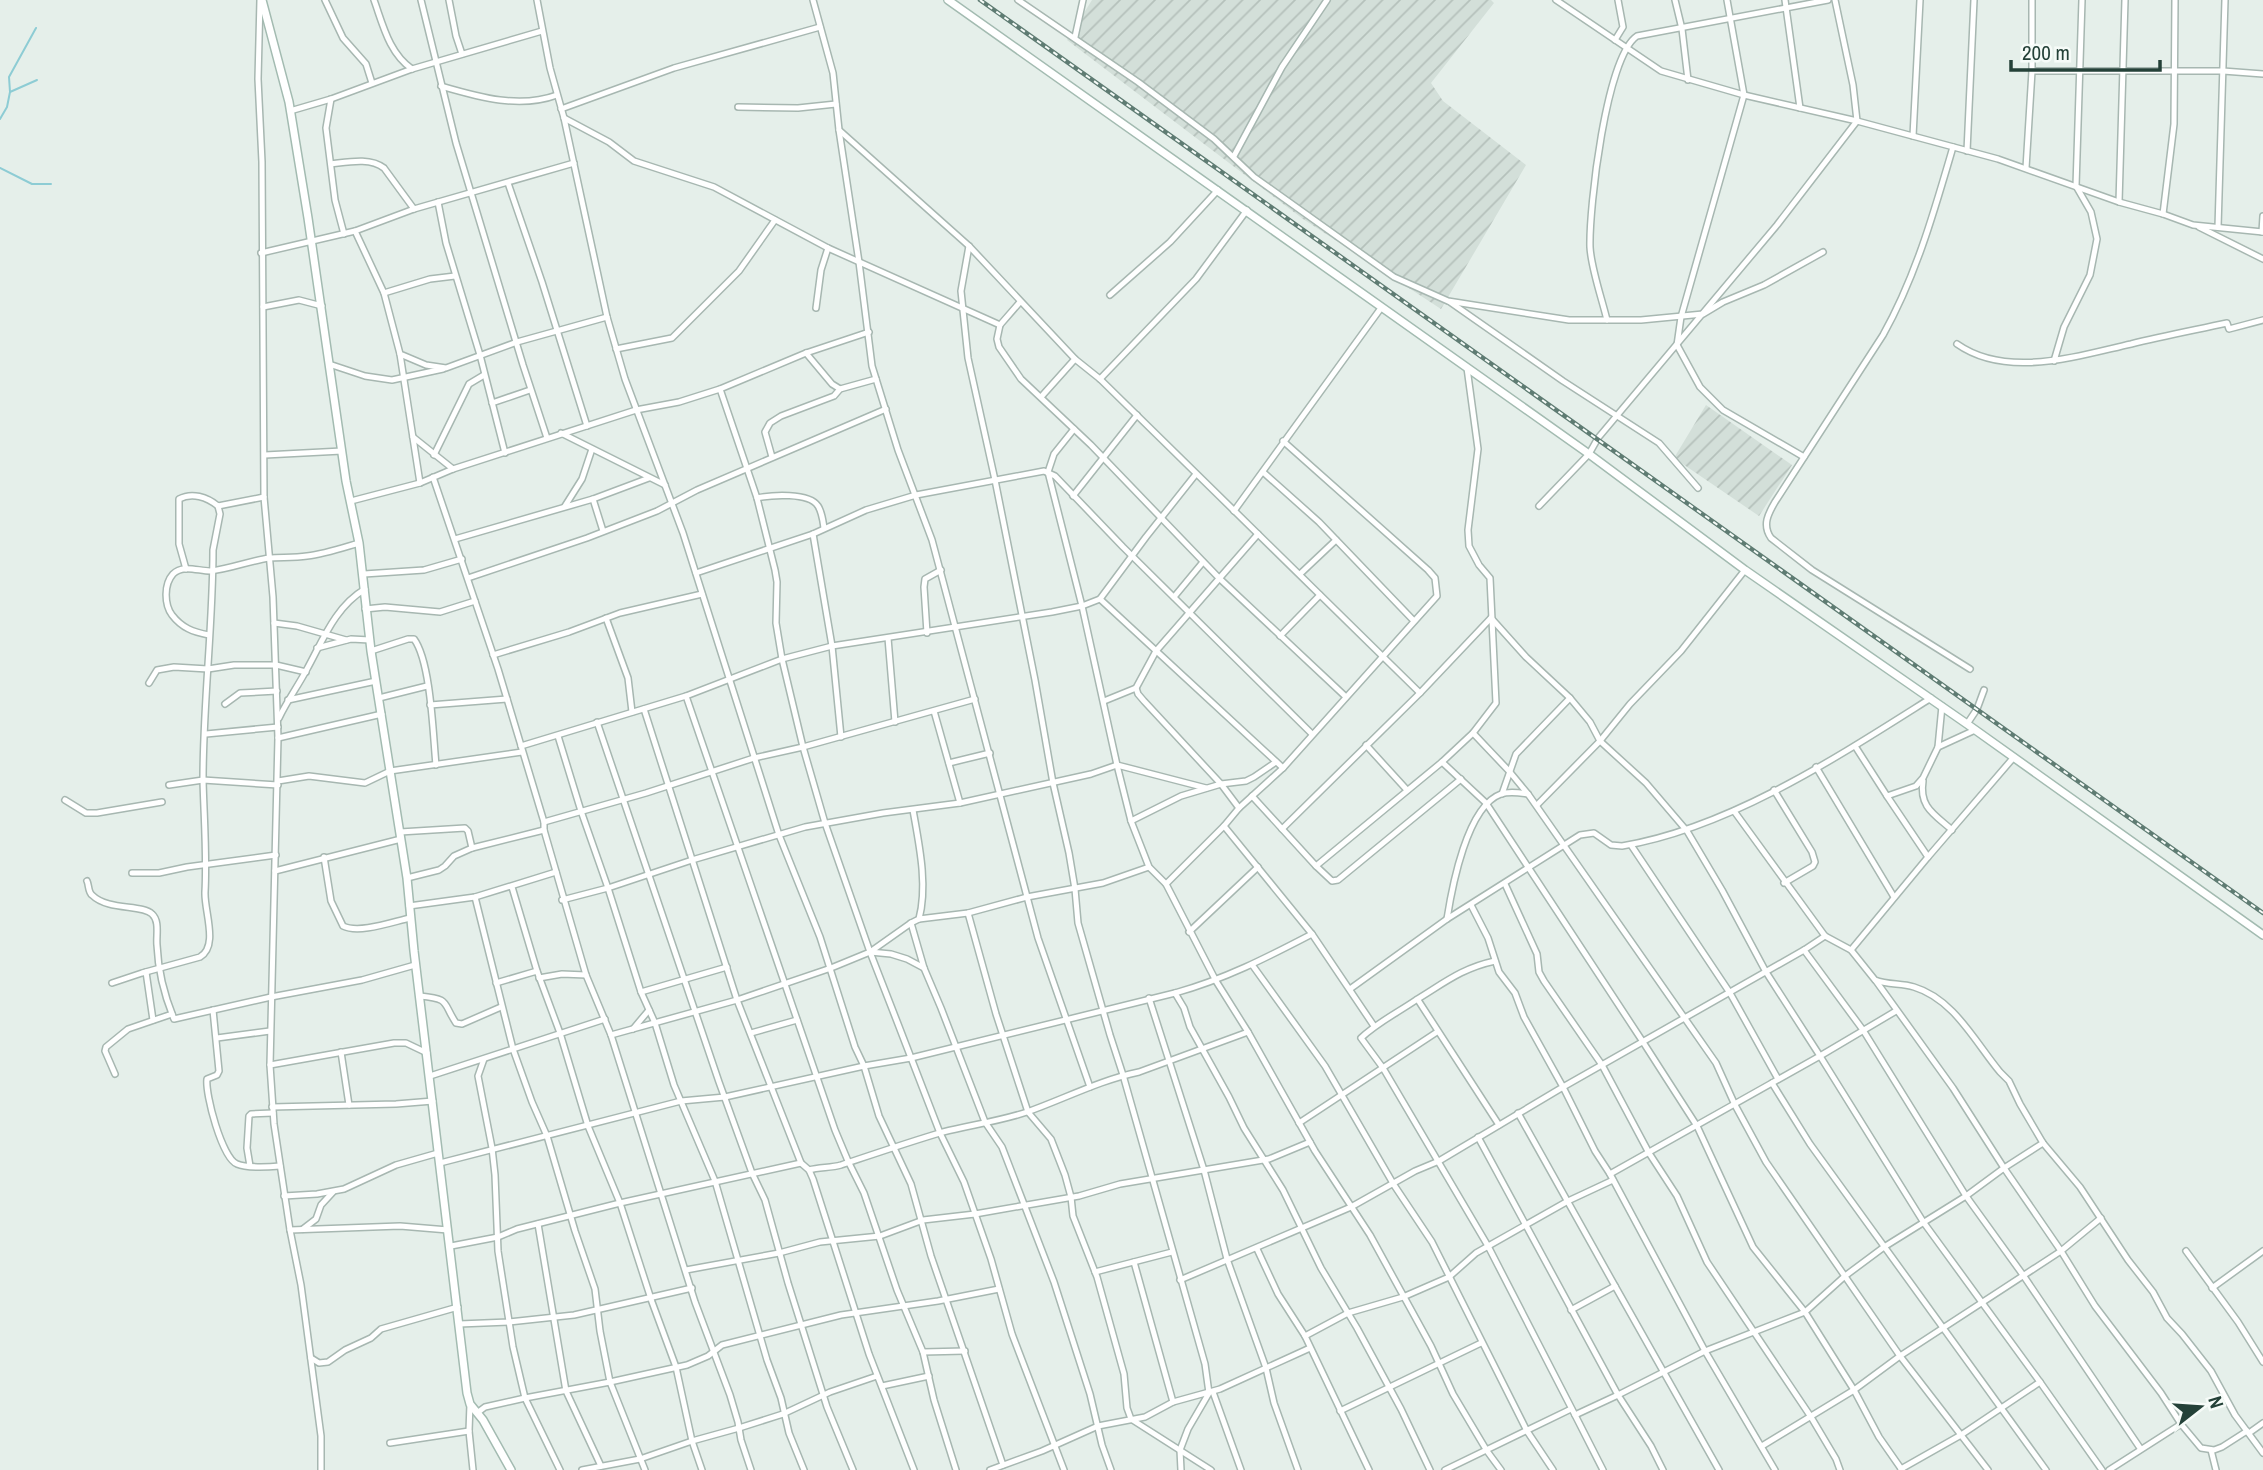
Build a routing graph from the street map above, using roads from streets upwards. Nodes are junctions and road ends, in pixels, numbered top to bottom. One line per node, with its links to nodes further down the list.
1 (261, 0): 55 (street); 86 (street)
2 (325, 0): 46 (street)
3 (374, 0): 38 (street)
4 (421, 0): 37 (street)
5 (449, 0): 36 (street)
6 (537, 0): 32 (street)
7 (813, 0): 30 (street)
8 (948, 0): 68 (street)
9 (1083, 0): 33 (street)
10 (1327, 0): 62 (street)
11 (1556, 0): 28 (street)
12 (1568, 0): 28 (street)
13 (1618, 0): 34 (street)
14 (1675, 0): 31 (street)
15 (1727, 0): 29 (street)
16 (1785, 0): 27 (street)
17 (1828, 0): 27 (street)
18 (1835, 0): 57 (street)
19 (1920, 0): 59 (street)
20 (1974, 0): 61 (street)
21 (2032, 0): 40 (street)
22 (2082, 0): 39 (street)
23 (2125, 0): 41 (street)
24 (2175, 0): 43 (street)
25 (2225, 0): 42 (street)
26 (1020, 1): 33 (street)
27 (1787, 8): 29 (street); 53 (street)
28 (1569, 9): 34 (street)
29 (1731, 19): 31 (street); 49 (street)
30 (820, 27): 51 (street); 54 (street)
31 (1682, 29): 35 (street); 45 (street)
32 (542, 31): 36 (street); 48 (street)
33 (1075, 37): 62 (street)
34 (1615, 40): 35 (street)
35 (1626, 48): 45 (street); 102 (street)
36 (461, 54): 37 (street)
37 (436, 63): 38 (street); 47 (street)
38 (412, 69): 46 (street)
39 (2080, 70): 40 (street); 41 (street); 67 (street)
40 (2032, 71): 65 (street)
41 (2124, 71): 43 (street); 71 (street)
42 (2223, 71): 43 (street); 44 (street); 78 (street)
43 (2175, 72): 74 (street)
44 (2263, 74)
45 (1688, 80): 49 (street)
46 (372, 83): 50 (street)
47 (441, 86): 48 (street); 69 (street)
48 (557, 95): 54 (street)
49 (1744, 95): 53 (street); 101 (street)
50 (331, 99): 55 (street); 64 (street)
51 (836, 104): 52 (street); 58 (street)
52 (738, 107)
53 (1800, 108): 57 (street)
54 (561, 109): 56 (street)
55 (290, 111): 82 (street)
56 (564, 118): 63 (street); 76 (street)
57 (1857, 121): 59 (street); 99 (street)
58 (839, 130): 83 (street); 88 (street)
59 (1913, 136): 60 (street)
60 (1953, 147): 61 (street); 146 (street)
61 (1967, 151): 65 (street)
62 (1234, 156): 92 (street)
63 (574, 163): 66 (street); 100 (street)
64 (331, 164): 72 (street); 81 (street)
65 (2026, 169): 67 (street)
66 (508, 183): 69 (street); 105 (street)
67 (2076, 187): 71 (street); 115 (street)
68 (1218, 190): 73 (street); 91 (street)
69 (472, 192): 70 (street); 107 (street)
70 (438, 202): 72 (street); 89 (street)
71 (2119, 202): 74 (street)
72 (414, 209): 79 (street)
73 (1247, 210): 98 (street); 122 (street)
74 (2163, 214): 77 (street)
75 (2263, 216): 80 (street)
76 (775, 220): 84 (street); 110 (street)
77 (2193, 225): 78 (street); 87 (street)
78 (2218, 227): 80 (street)
79 (355, 231): 81 (street); 90 (street)
80 (2262, 232)
81 (344, 234): 82 (street)
82 (312, 240): 86 (street); 94 (street)
83 (969, 246): 93 (street); 96 (street)
84 (828, 248): 88 (street); 97 (street)
85 (1823, 252): 99 (street)
86 (261, 253): 95 (street)
87 (2263, 259)
88 (859, 262): 96 (street); 106 (street)
89 (455, 276): 90 (street); 113 (street)
90 (384, 293): 112 (street)
91 (1110, 295)
92 (1448, 300): 102 (street); 131 (street)
93 (1020, 302): 104 (street); 114 (street)
94 (322, 306): 95 (street); 116 (street)
95 (263, 307): 142 (street)
96 (962, 307): 104 (street); 154 (street)
97 (816, 308)
98 (1381, 308): 117 (street); 137 (street)
99 (1703, 314): 101 (street); 109 (street)
100 (607, 317): 105 (street); 110 (street)
101 (1681, 317): 102 (street); 109 (street)
102 (1607, 320)
103 (2263, 320): 115 (street)
104 (1000, 325): 126 (street)
105 (556, 332): 107 (street); 132 (street)
106 (869, 332): 111 (street); 121 (street)
107 (517, 342): 113 (street); 125 (street)
108 (1957, 344): 115 (street)
109 (1678, 345): 131 (street); 146 (street)
110 (616, 349): 128 (street)
111 (806, 353): 123 (street); 124 (street)
112 (400, 354): 118 (street); 120 (street)
113 (480, 355): 118 (street); 119 (street)
114 (1075, 359): 122 (street); 126 (street)
115 (2054, 360)
116 (330, 365): 120 (street); 139 (street)
117 (1467, 367): 141 (street); 202 (street)
118 (446, 368): 120 (street)
119 (484, 375): 127 (street); 143 (street)
120 (404, 378): 135 (street)
121 (876, 379): 124 (street); 129 (street)
122 (1100, 379): 130 (street)
123 (720, 388): 128 (street); 148 (street)
124 (840, 389): 144 (street)
125 (530, 390): 127 (street); 136 (street)
126 (1041, 397): 133 (street)
127 (492, 403): 140 (street)
128 (636, 410): 132 (street); 156 (street)
129 (886, 410): 144 (street); 158 (street)
130 (1137, 415): 145 (street); 151 (street)
131 (1616, 416): 141 (street); 157 (street)
132 (587, 426): 134 (street)
133 (1074, 429): 145 (street); 149 (street)
134 (561, 433): 136 (street); 138 (street)
135 (413, 437): 143 (street); 155 (street)
136 (547, 438): 140 (street)
137 (1283, 441): 150 (street); 203 (street)
138 (592, 449): 153 (street); 166 (street)
139 (342, 451): 142 (street); 163 (street)
140 (505, 453): 147 (street)
141 (1589, 454): 167 (street); 185 (street)
142 (265, 455): 160 (street)
143 (434, 455): 147 (street)
144 (772, 457): 148 (street)
145 (1103, 457): 159 (street); 169 (street)
146 (1804, 457): 222 (street)
147 (453, 469): 152 (street)
148 (747, 470): 161 (street); 164 (street)
149 (1048, 472): 154 (street); 159 (street); 197 (street)
150 (1263, 472): 168 (street); 175 (street)
151 (1196, 474): 168 (street); 169 (street)
152 (433, 477): 155 (street); 174 (street)
153 (649, 478): 156 (street); 162 (street)
154 (995, 480): 158 (street); 200 (street)
155 (420, 483): 163 (street)
156 (666, 486): 164 (street)
157 (1698, 488)
158 (916, 495): 170 (street); 184 (street)
159 (1073, 496): 178 (street)
160 (264, 497): 165 (street); 179 (street)
161 (757, 498): 170 (street); 177 (street)
162 (593, 499): 166 (street); 171 (street)
163 (351, 501): 176 (street)
164 (671, 504): 171 (street); 186 (street)
165 (218, 506): 182 (street); 183 (street)
166 (565, 506): 174 (street)
167 (1539, 506)
168 (1234, 511): 173 (street)
169 (1160, 519): 178 (street); 181 (street)
170 (824, 528): 172 (street)
171 (603, 531): 190 (street)
172 (813, 534): 177 (street); 213 (street)
173 (1258, 534): 188 (street); 189 (street)
174 (455, 539): 180 (street)
175 (1336, 540): 188 (street); 203 (street)
176 (359, 543): 179 (street); 187 (street)
177 (769, 550): 186 (street); 219 (street)
178 (1132, 556): 194 (street); 195 (street)
179 (270, 558): 183 (street); 204 (street)
180 (462, 559): 187 (street); 190 (street)
181 (1202, 562): 189 (street); 194 (street)
182 (186, 569): 183 (street); 208 (street)
183 (213, 570): 208 (street)
184 (941, 570): 205 (street); 207 (street)
185 (1745, 570): 236 (street); 259 (street)
186 (696, 573): 192 (street)
187 (364, 574): 191 (street)
188 (1300, 574): 193 (street)
189 (1219, 578): 199 (street); 209 (street)
190 (468, 579): 196 (street)
191 (365, 589): 198 (street); 206 (street)
192 (702, 594): 201 (street); 224 (street)
193 (1320, 595): 209 (street); 218 (street)
194 (1174, 597): 199 (street)
195 (1100, 600): 197 (street); 216 (street)
196 (475, 601): 198 (street); 217 (street)
197 (1082, 606): 200 (street); 240 (street)
198 (365, 609): 212 (street)
199 (1189, 613): 216 (street); 255 (street)
200 (1022, 616): 205 (street); 282 (street)
201 (606, 618): 217 (street); 246 (street)
202 (1491, 618): 231 (street); 235 (street); 253 (street)
203 (1414, 621): 218 (street)
204 (274, 624): 206 (street); 220 (street)
205 (956, 627): 207 (street); 238 (street)
206 (325, 633): 211 (street); 214 (street)
207 (927, 633): 210 (street)
208 (209, 635): 221 (street)
209 (1280, 636): 233 (street)
210 (888, 638): 213 (street); 249 (street)
211 (346, 640): 212 (street); 214 (street)
212 (370, 640): 215 (street)
213 (832, 646): 219 (street); 257 (street)
214 (317, 648): 223 (street)
215 (371, 651): 225 (street); 227 (street)
216 (1156, 651): 228 (street); 268 (street)
217 (493, 655): 237 (street)
218 (1383, 657): 231 (street); 233 (street)
219 (782, 659): 224 (street); 262 (street)
220 (276, 665): 221 (street); 223 (street); 230 (street)
221 (208, 669): 226 (street); 254 (street)
222 (1970, 669)
223 (306, 672): 239 (street)
224 (730, 679): 232 (street); 267 (street)
225 (376, 681): 234 (street); 239 (street)
226 (149, 683)
227 (427, 686): 234 (street); 242 (street)
228 (1136, 688): 240 (street); 283 (street)
229 (1984, 690): 251 (street)
230 (277, 691): 241 (street); 250 (street)
231 (1420, 693): 260 (street)
232 (686, 696): 244 (street); 277 (street)
233 (1346, 697): 255 (street)
234 (379, 698): 247 (street)
235 (1570, 698): 259 (street); 276 (street)
236 (1931, 698): 243 (street); 261 (street)
237 (508, 699): 242 (street); 264 (street)
238 (975, 699): 245 (street); 265 (street)
239 (288, 700): 250 (street)
240 (1104, 701): 272 (street)
241 (225, 704)
242 (430, 705): 271 (street)
243 (1941, 706): 251 (street); 263 (street)
244 (644, 709): 246 (street); 285 (street)
245 (934, 711): 249 (street); 270 (street)
246 (632, 712): 248 (street)
247 (382, 714): 258 (street); 275 (street)
248 (597, 722): 256 (street); 295 (street)
249 (895, 722): 257 (street)
250 (278, 724): 254 (street); 258 (street)
251 (1968, 724): 252 (street)
252 (1975, 730): 263 (street); 266 (street)
253 (1473, 733): 269 (street); 276 (street)
254 (206, 734): 280 (street)
255 (1312, 734): 274 (street)
256 (558, 736): 264 (street); 302 (street)
257 (841, 737): 262 (street)
258 (278, 738): 281 (street)
259 (1600, 741): 299 (street); 311 (street)
260 (1366, 745): 287 (street); 308 (street)
261 (1855, 746): 273 (street); 293 (street)
262 (803, 747): 267 (street); 306 (street)
263 (1938, 747): 278 (street)
264 (522, 749): 271 (street); 305 (street)
265 (990, 753): 270 (street); 291 (street)
266 (2014, 757): 310 (street); 352 (street)
267 (754, 758): 277 (street); 313 (street)
268 (1276, 762): 274 (street); 283 (street)
269 (1443, 762): 279 (street); 287 (street)
270 (949, 763): 297 (street)
271 (436, 765): 275 (street)
272 (1117, 765): 282 (street); 286 (street); 304 (street)
273 (1816, 767): 288 (street); 341 (street)
274 (1283, 768): 292 (street)
275 (390, 771): 281 (street); 312 (street)
276 (1509, 771): 289 (street); 290 (street)
277 (712, 772): 285 (street); 316 (street)
278 (1923, 778): 293 (street); 310 (street)
279 (1461, 779): 298 (street); 323 (street)
280 (204, 780): 281 (street); 284 (street); 322 (street)
281 (278, 783): 318 (street)
282 (1053, 783): 291 (street); 338 (street)
283 (1221, 783): 286 (street); 300 (street)
284 (169, 785)
285 (668, 786): 295 (street); 321 (street)
286 (1206, 788): 304 (street)
287 (1407, 790): 323 (street)
288 (1774, 790): 303 (street); 333 (street)
289 (1502, 794): 290 (street); 298 (street)
290 (1528, 794): 299 (street)
291 (1001, 795): 297 (street); 340 (street)
292 (1252, 796): 300 (street); 308 (street)
293 (1887, 796): 320 (street)
294 (65, 800): 296 (street)
295 (623, 800): 302 (street); 330 (street)
296 (162, 802)
297 (960, 803): 301 (street)
298 (1486, 803): 326 (street); 348 (street)
299 (1536, 805): 314 (street)
300 (1239, 808): 307 (street)
301 (913, 810): 306 (street); 347 (street)
302 (581, 811): 305 (street); 337 (street)
303 (1734, 811): 311 (street); 333 (street)
304 (1132, 821): 324 (street)
305 (544, 822): 309 (street)
306 (825, 823): 313 (street); 356 (street)
307 (1224, 826): 325 (street); 334 (street)
308 (1282, 829): 323 (street)
309 (544, 830): 317 (street); 328 (street)
310 (1952, 830): 320 (street)
311 (1687, 831): 315 (street); 365 (street)
312 (400, 835): 317 (street); 319 (street); 331 (street)
313 (779, 835): 316 (street); 361 (street)
314 (1564, 845): 315 (street); 326 (street); 390 (street)
315 (1631, 845): 377 (street)
316 (737, 846): 321 (street); 373 (street)
317 (472, 848): 331 (street)
318 (276, 855): 322 (street); 327 (street)
319 (324, 857): 327 (street); 346 (street)
320 (1928, 857): 341 (street)
321 (692, 860): 330 (street); 360 (street)
322 (207, 865): 329 (street); 363 (street)
323 (1316, 866)
324 (1149, 867): 334 (street); 338 (street)
325 (1258, 867): 350 (street); 351 (street)
326 (1527, 869): 335 (street); 407 (street)
327 (275, 871): 379 (street)
328 (556, 872): 336 (street); 342 (street)
329 (132, 873)
330 (650, 874): 337 (street); 368 (street)
331 (407, 878): 344 (street)
332 (87, 881): 363 (street)
333 (1784, 883): 353 (street)
334 (1166, 884): 350 (street)
335 (1505, 884): 343 (street); 419 (street)
336 (512, 887): 339 (street); 366 (street)
337 (608, 888): 342 (street); 375 (street)
338 (1075, 889): 340 (street); 387 (street)
339 (475, 897): 344 (street); 372 (street)
340 (1027, 897): 345 (street); 392 (street)
341 (1894, 897): 355 (street)
342 (562, 900): 367 (street)
343 (1471, 905): 348 (street); 357 (street)
344 (409, 906): 346 (street)
345 (968, 913): 347 (street); 405 (street)
346 (410, 918): 358 (street)
347 (919, 919): 349 (street)
348 (1447, 919): 374 (street)
349 (911, 922): 356 (street); 362 (street)
350 (1189, 932): 370 (street)
351 (1312, 934): 359 (street); 374 (street)
352 (2263, 935)
353 (1825, 936): 354 (street); 355 (street)
354 (1804, 950): 365 (street); 398 (street)
355 (1851, 950): 369 (street)
356 (870, 953): 361 (street); 362 (street); 414 (street)
357 (1495, 961): 382 (street); 430 (street)
358 (415, 965): 378 (street); 379 (street)
359 (1252, 966): 370 (street); 431 (street)
360 (727, 967): 368 (street); 381 (street)
361 (831, 968): 373 (street); 420 (street)
362 (924, 968): 408 (street)
363 (160, 969): 364 (street); 389 (street)
364 (146, 972): 371 (street); 393 (street)
365 (1766, 972): 377 (street); 413 (street)
366 (538, 975): 367 (street); 372 (street); 402 (street)
367 (586, 975): 391 (street)
368 (684, 978): 375 (street); 386 (street)
369 (1875, 980): 388 (street); 450 (street)
370 (1216, 981): 376 (street); 400 (street)
371 (113, 983)
372 (496, 983): 383 (street)
373 (785, 984): 381 (street); 394 (street)
374 (1350, 989): 396 (street)
375 (641, 992): 385 (street)
376 (1175, 993): 380 (street); 410 (street)
377 (1730, 993): 390 (street); 427 (street)
378 (420, 996): 383 (street); 412 (street)
379 (271, 997): 384 (street); 399 (street)
380 (1149, 998): 387 (street); 416 (street)
381 (737, 1000): 386 (street); 403 (street)
382 (1418, 1000): 396 (street); 401 (street)
383 (501, 1007): 409 (street)
384 (214, 1010): 389 (street); 406 (street)
385 (649, 1010): 395 (street); 397 (street)
386 (695, 1011): 395 (street); 432 (street)
387 (1104, 1011): 392 (street); 423 (street)
388 (1896, 1011): 398 (street); 462 (street)
389 (172, 1014): 393 (street)
390 (1686, 1018): 407 (street); 436 (street)
391 (605, 1019): 402 (street); 404 (street)
392 (1065, 1019): 405 (street); 429 (street)
393 (153, 1020): 422 (street)
394 (797, 1020): 403 (street); 426 (street)
395 (655, 1023): 397 (street); 434 (street)
396 (1374, 1026): 421 (street)
397 (633, 1029): 404 (street)
398 (1863, 1030): 413 (street); 474 (street)
399 (270, 1031): 406 (street); 417 (street)
400 (1248, 1032): 410 (street); 442 (street)
401 (1437, 1032): 421 (street); 443 (street)
402 (560, 1033): 409 (street); 444 (street)
403 (751, 1033): 428 (street)
404 (611, 1035): 439 (street)
405 (1002, 1036): 408 (street); 438 (street)
406 (217, 1038): 460 (street)
407 (1643, 1042): 419 (street); 445 (street)
408 (956, 1048): 414 (street); 441 (street)
409 (513, 1049): 415 (street); 447 (street)
410 (1204, 1049): 416 (street); 455 (street)
411 (341, 1052): 412 (street); 417 (street); 435 (street)
412 (428, 1053): 424 (street)
413 (1820, 1056): 427 (street); 484 (street)
414 (911, 1058): 420 (street); 446 (street)
415 (484, 1059): 418 (street); 425 (street)
416 (1168, 1062): 423 (street); 464 (street)
417 (270, 1065): 437 (street)
418 (466, 1065): 424 (street); 425 (street)
419 (1602, 1065): 430 (street); 454 (street)
420 (864, 1066): 426 (street); 451 (street)
421 (1383, 1068): 431 (street); 457 (street)
422 (115, 1074)
423 (1124, 1075): 429 (street); 467 (street)
424 (430, 1076): 433 (street)
425 (478, 1076): 452 (street)
426 (817, 1077): 428 (street); 456 (street)
427 (1775, 1081): 436 (street); 496 (street)
428 (772, 1086): 432 (street); 459 (street)
429 (1090, 1087): 438 (street)
430 (1563, 1087): 440 (street); 466 (street)
431 (1343, 1095): 442 (street); 470 (street)
432 (725, 1097): 434 (street); 465 (street)
433 (432, 1101): 435 (street); 453 (street)
434 (681, 1101): 439 (street); 469 (street)
435 (349, 1105): 437 (street)
436 (1735, 1105): 445 (street); 509 (street)
437 (273, 1110): 460 (street); 461 (street)
438 (1028, 1112): 441 (street); 475 (street)
439 (635, 1113): 444 (street); 472 (street)
440 (1518, 1114): 443 (street); 476 (street)
441 (985, 1122): 446 (street); 478 (street)
442 (1299, 1123): 449 (street)
443 (1499, 1125): 448 (street)
444 (588, 1126): 447 (street); 477 (street)
445 (1697, 1126): 454 (street); 525 (street)
446 (940, 1133): 451 (street); 480 (street)
447 (547, 1136): 452 (street); 481 (street)
448 (1478, 1137): 457 (street); 486 (street)
449 (1310, 1142): 455 (street); 479 (street)
450 (2043, 1143): 462 (street); 482 (street)
451 (893, 1147): 456 (street); 483 (street)
452 (492, 1148): 458 (street); 492 (street)
453 (438, 1153): 458 (street); 471 (street)
454 (1649, 1153): 466 (street); 532 (street)
455 (1263, 1160): 464 (street); 488 (street)
456 (848, 1161): 463 (street); 491 (street)
457 (1439, 1161): 470 (street); 495 (street)
458 (440, 1163): 490 (street)
459 (801, 1163): 463 (street); 465 (street)
460 (250, 1166): 461 (street)
461 (280, 1166): 473 (street)
462 (2004, 1168): 474 (street); 498 (street)
463 (809, 1170): 493 (street)
464 (1204, 1170): 467 (street); 504 (street)
465 (752, 1173): 469 (street); 502 (street)
466 (1610, 1174): 468 (street)
467 (1152, 1180): 475 (street); 501 (street)
468 (1613, 1180): 476 (street); 539 (street)
469 (715, 1181): 472 (street); 503 (street)
470 (1394, 1185): 479 (street); 510 (street)
471 (333, 1192): 473 (street); 487 (street)
472 (662, 1195): 477 (street); 506 (street)
473 (284, 1196): 489 (street)
474 (1966, 1196): 484 (street); 508 (street)
475 (1071, 1197): 478 (street); 507 (street)
476 (1568, 1201): 486 (street); 512 (street)
477 (620, 1203): 481 (street); 517 (street)
478 (1024, 1204): 480 (street); 572 (street)
479 (1351, 1208): 488 (street); 516 (street)
480 (975, 1214): 483 (street); 515 (street)
481 (572, 1215): 485 (street); 522 (street)
482 (2101, 1218): 498 (street); 576 (street)
483 (923, 1220): 491 (street); 518 (street)
484 (1924, 1223): 496 (street); 519 (street)
485 (538, 1224): 492 (street); 527 (street)
486 (1525, 1225): 495 (street); 523 (street)
487 (303, 1229): 489 (street); 490 (street)
488 (1301, 1229): 497 (street); 526 (street)
489 (290, 1230): 542 (street)
490 (448, 1230): 494 (street)
491 (880, 1236): 493 (street); 520 (street)
492 (498, 1237): 494 (street); 528 (street)
493 (833, 1240): 502 (street); 524 (street)
494 (451, 1246): 521 (street)
495 (1488, 1246): 510 (street); 563 (street)
496 (1884, 1247): 509 (street); 531 (street)
497 (1257, 1249): 504 (street); 534 (street)
498 (2061, 1251): 508 (street); 571 (street)
499 (2186, 1251): 514 (street)
500 (2263, 1251): 514 (street)
501 (1172, 1252): 505 (street); 511 (street)
502 (779, 1253): 503 (street); 530 (street)
503 (736, 1259): 506 (street); 533 (street)
504 (1227, 1259): 511 (street); 546 (street)
505 (1134, 1262): 507 (street); 560 (street)
506 (686, 1270): 513 (street)
507 (1095, 1272): 569 (street)
508 (2023, 1275): 519 (street); 582 (street)
509 (1845, 1276): 525 (street); 541 (street)
510 (1449, 1277): 516 (street); 535 (street)
511 (1180, 1280): 556 (street)
512 (1615, 1286): 523 (street); 547 (street)
513 (692, 1288): 517 (street); 537 (street)
514 (2212, 1288): 544 (street)
515 (999, 1289): 518 (street); 580 (street)
516 (1403, 1297): 526 (street); 543 (street)
517 (651, 1299): 522 (street); 545 (street)
518 (947, 1299): 520 (street); 538 (street)
519 (1981, 1303): 531 (street); 551 (street)
520 (903, 1305): 524 (street); 540 (street)
521 (458, 1307): 529 (street); 542 (street)
522 (598, 1310): 527 (street); 550 (street)
523 (1571, 1310): 558 (street)
524 (856, 1312): 530 (street); 548 (street)
525 (1805, 1312): 532 (street); 554 (street)
526 (1348, 1313): 534 (street); 553 (street)
527 (555, 1317): 528 (street); 555 (street)
528 (509, 1322): 529 (street); 559 (street)
529 (459, 1324): 561 (street)
530 (801, 1324): 533 (street); 557 (street)
531 (1944, 1327): 541 (street); 562 (street)
532 (1753, 1331): 539 (street); 568 (street)
533 (760, 1335): 537 (street); 566 (street)
534 (1305, 1336): 536 (street)
535 (1481, 1343): 543 (street); 575 (street)
536 (1310, 1348): 546 (street); 564 (street)
537 (714, 1350): 545 (street); 573 (street)
538 (965, 1351): 540 (street); 588 (street)
539 (1705, 1351): 547 (street); 581 (street)
540 (923, 1352): 549 (street)
541 (1900, 1356): 554 (street); 577 (street)
542 (311, 1358): 591 (street)
543 (1438, 1362): 553 (street); 585 (street)
544 (2263, 1362)
545 (676, 1367): 550 (street); 578 (street)
546 (1266, 1368): 556 (street); 610 (street)
547 (1664, 1371): 558 (street); 618 (street)
548 (877, 1376): 552 (street); 557 (street)
549 (929, 1376): 552 (street); 602 (street)
550 (610, 1382): 555 (street); 587 (street)
551 (2040, 1382): 562 (street); 623 (street)
552 (882, 1386): 601 (street)
553 (1388, 1386): 564 (street); 612 (street)
554 (1854, 1390): 568 (street); 590 (street)
555 (566, 1391): 559 (street); 589 (street)
556 (1211, 1392): 560 (street); 583 (street); 609 (street)
557 (824, 1395): 566 (street); 600 (street)
558 (1618, 1395): 567 (street); 617 (street)
559 (525, 1398): 565 (street); 594 (street)
560 (1173, 1402): 569 (street)
561 (470, 1404): 565 (street); 574 (street)
562 (2002, 1407): 577 (street); 622 (street)
563 (1570, 1409): 567 (street); 575 (street)
564 (1340, 1411): 611 (street)
565 (477, 1413): 593 (street)
566 (783, 1413): 573 (street); 599 (street)
567 (1575, 1415): 616 (street)
568 (1811, 1417): 581 (street); 620 (street)
569 (1131, 1419): 572 (street); 583 (street)
570 (2263, 1423): 576 (street)
571 (2181, 1424): 582 (street); 584 (street)
572 (1098, 1426): 580 (street); 606 (street)
573 (739, 1428): 578 (street); 598 (street)
574 (469, 1431): 579 (street); 592 (street)
575 (1527, 1431): 585 (street); 615 (street)
576 (2248, 1432): 584 (street); 586 (street)
577 (1961, 1435): 590 (street); 621 (street)
578 (692, 1441): 587 (street); 597 (street)
579 (390, 1443)
580 (1055, 1444): 588 (street); 605 (street)
581 (1762, 1446): 619 (street)
582 (2140, 1448): 624 (street)
583 (1180, 1450): 607 (street); 608 (street)
584 (2211, 1450): 625 (street)
585 (1487, 1451): 613 (street); 614 (street)
586 (2263, 1453)
587 (640, 1459): 589 (street); 596 (street)
588 (1006, 1464): 603 (street); 604 (street)
589 (601, 1466): 595 (street)
590 (1901, 1469)
591 (321, 1470)
592 (473, 1470)
593 (511, 1470)
594 (559, 1470)
595 (582, 1470)
596 (645, 1470)
597 (702, 1470)
598 (751, 1470)
599 (804, 1470)
600 (853, 1470)
601 (914, 1470)
602 (956, 1470)
603 (990, 1470)
604 (1011, 1470)
605 (1064, 1470)
606 (1111, 1470)
607 (1181, 1470)
608 (1211, 1470)
609 (1241, 1470)
610 (1298, 1470)
611 (1369, 1470)
612 (1430, 1470)
613 (1446, 1470)
614 (1501, 1470)
615 (1553, 1470)
616 (1603, 1470)
617 (1663, 1470)
618 (1719, 1470)
619 (1775, 1470)
620 (1840, 1470)
621 (1988, 1470)
622 (2046, 1470)
623 (2102, 1470)
624 (2109, 1470)
625 (2216, 1470)

